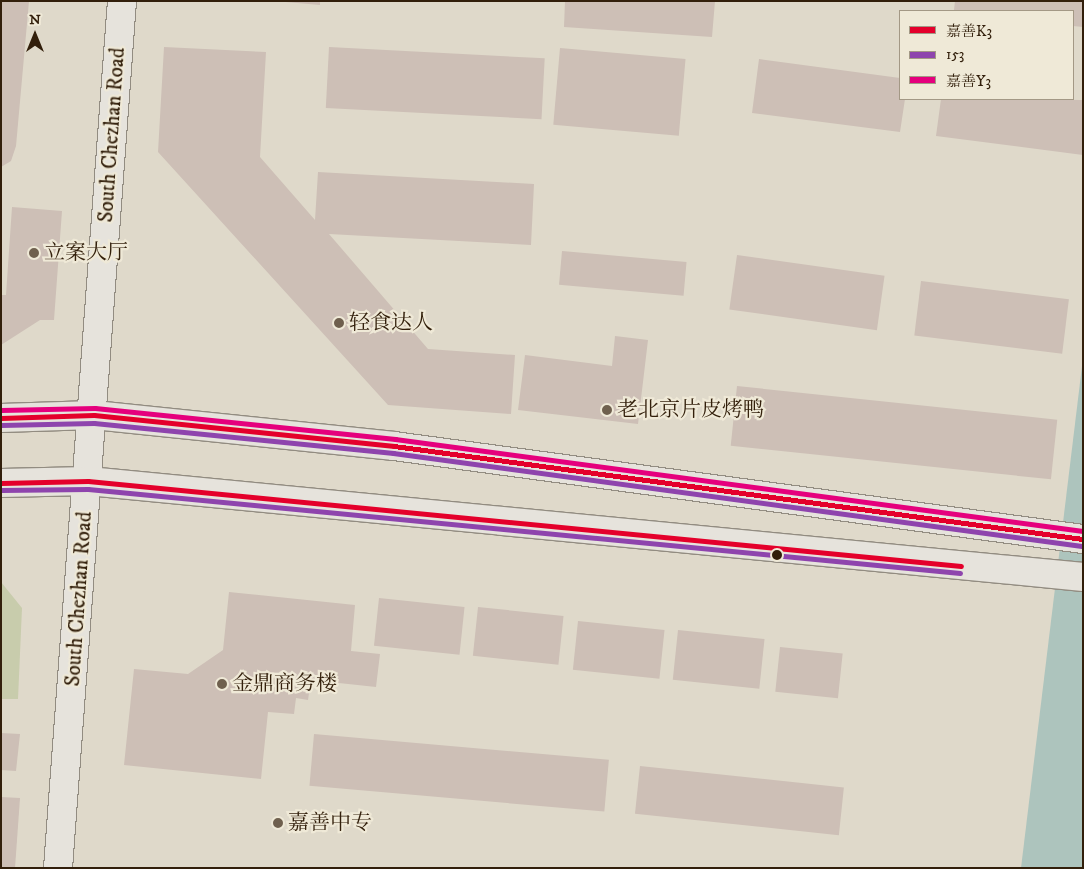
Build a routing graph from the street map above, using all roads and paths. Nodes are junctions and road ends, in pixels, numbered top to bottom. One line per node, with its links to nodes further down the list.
1 (122, 1): 2 (main road, South Chezhan Road)
2 (94, 415): 3 (main road); 4 (main road, South Chezhan Road); 6 (main road)
3 (1, 418)
4 (88, 481): 5 (main road); 7 (main road); 8 (main road, South Chezhan Road)
5 (1, 483)
6 (1083, 539)
7 (1083, 578)
8 (58, 868)

